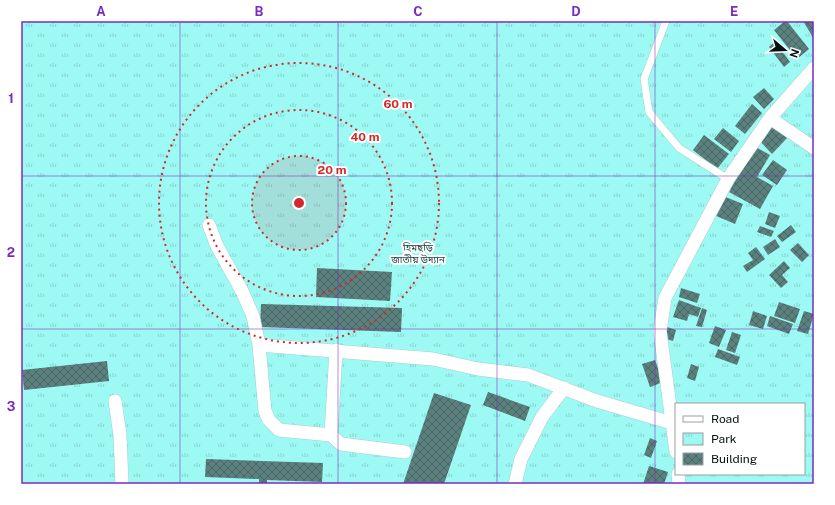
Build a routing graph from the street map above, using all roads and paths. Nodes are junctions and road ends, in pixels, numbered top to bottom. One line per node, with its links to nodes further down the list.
1 (666, 21): 5 (lane)
2 (814, 68): 3 (street)
3 (770, 118): 4 (street); 5 (street)
4 (814, 148)
5 (728, 179): 11 (street)
6 (209, 225): 7 (street)
7 (260, 345): 8 (street); 12 (street)
8 (336, 350): 9 (street); 12 (street)
9 (564, 388): 11 (street); 16 (street)
10 (115, 401): 15 (street)
11 (672, 423): 13 (street)
12 (331, 435): 14 (street)
13 (675, 445)
14 (405, 452)
15 (122, 484)
16 (515, 484)

